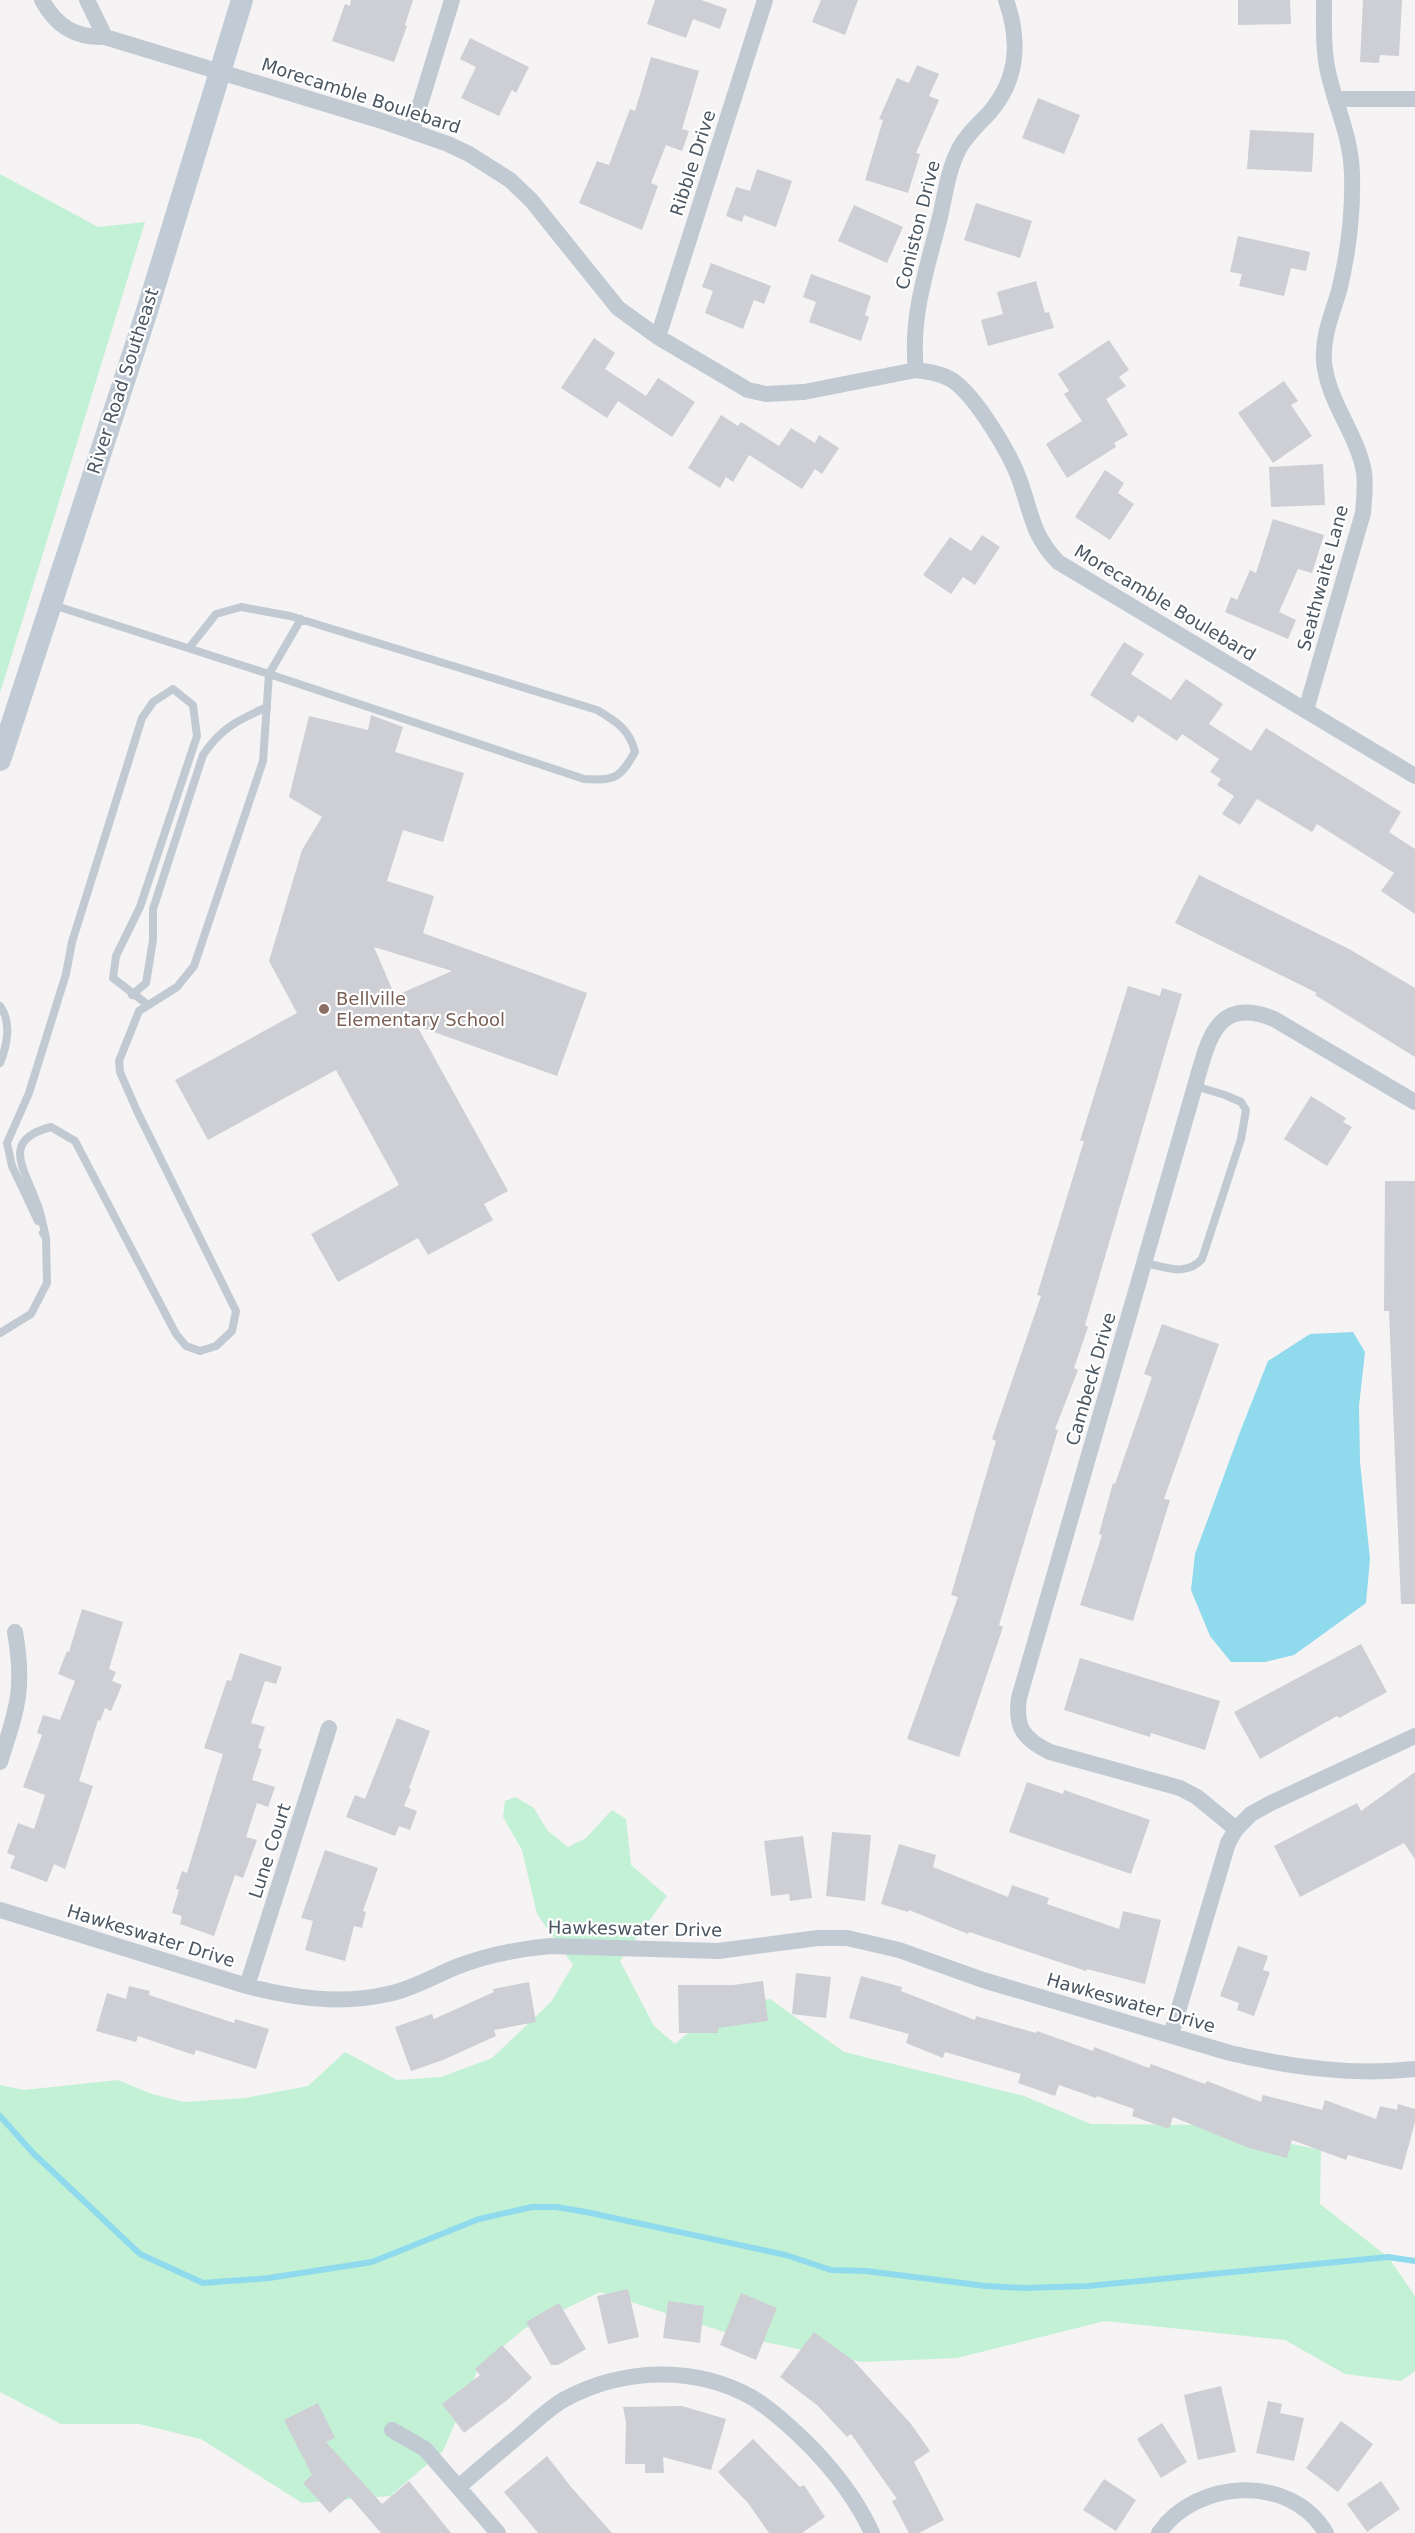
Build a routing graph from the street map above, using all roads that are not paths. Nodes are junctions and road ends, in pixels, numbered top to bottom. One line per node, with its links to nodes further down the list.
1 (87, 0): 8 (street)
2 (242, 0): 9 (main road, River Road Southeast)
3 (452, 0): 12 (street)
4 (765, 0): 13 (street, Ribble Drive)
5 (1006, 0): 14 (street, Coniston Drive)
6 (1324, 0): 10 (street, Seathwaite Lane)
7 (46, 2): 8 (street, Morecamble Boulebard)
8 (105, 37): 9 (street, Morecamble Boulebard)
9 (220, 71): 12 (street, Morecamble Boulebard); 15 (main road, River Road Southeast)
10 (1336, 99): 11 (street); 20 (street, Seathwaite Lane)
11 (1415, 99)
12 (412, 130): 13 (street, Morecamble Boulebard)
13 (658, 337): 14 (street, Morecamble Boulebard)
14 (916, 370): 20 (street, Morecamble Boulebard)
15 (49, 604): 17 (lane); 21 (main road, River Road Southeast)
16 (301, 619): 17 (lane); 18 (lane); 18 (lane)
17 (189, 648): 18 (lane)
18 (269, 674): 19 (lane)
19 (267, 707): 23 (lane); 24 (lane)
20 (1306, 710): 22 (street, Morecamble Boulebard)
21 (0, 760)
22 (1415, 776)
23 (132, 995): 24 (lane); 29 (lane)
24 (148, 1005): 29 (lane)
25 (0, 1006): 26 (lane)
26 (0, 1063)
27 (1195, 1086): 28 (street, Cambeck Drive); 30 (street, Cambeck Drive); 30 (lane)
28 (1415, 1102)
29 (46, 1238): 31 (lane)
30 (1145, 1263): 36 (street, Cambeck Drive)
31 (0, 1333)
32 (15, 1632): 35 (street)
33 (329, 1728): 38 (street, Lune Court)
34 (1415, 1736): 36 (street)
35 (0, 1762)
36 (1236, 1829): 39 (street)
37 (0, 1910): 38 (street, Hawkeswater Drive)
38 (247, 1986): 39 (street, Hawkeswater Drive)
39 (1171, 2035): 40 (street, Hawkeswater Drive)
40 (1415, 2069)
41 (392, 2430): 42 (street)
42 (460, 2486): 43 (street); 44 (street)
43 (498, 2533)
44 (872, 2533)
45 (1159, 2533): 46 (street)
46 (1326, 2533)

